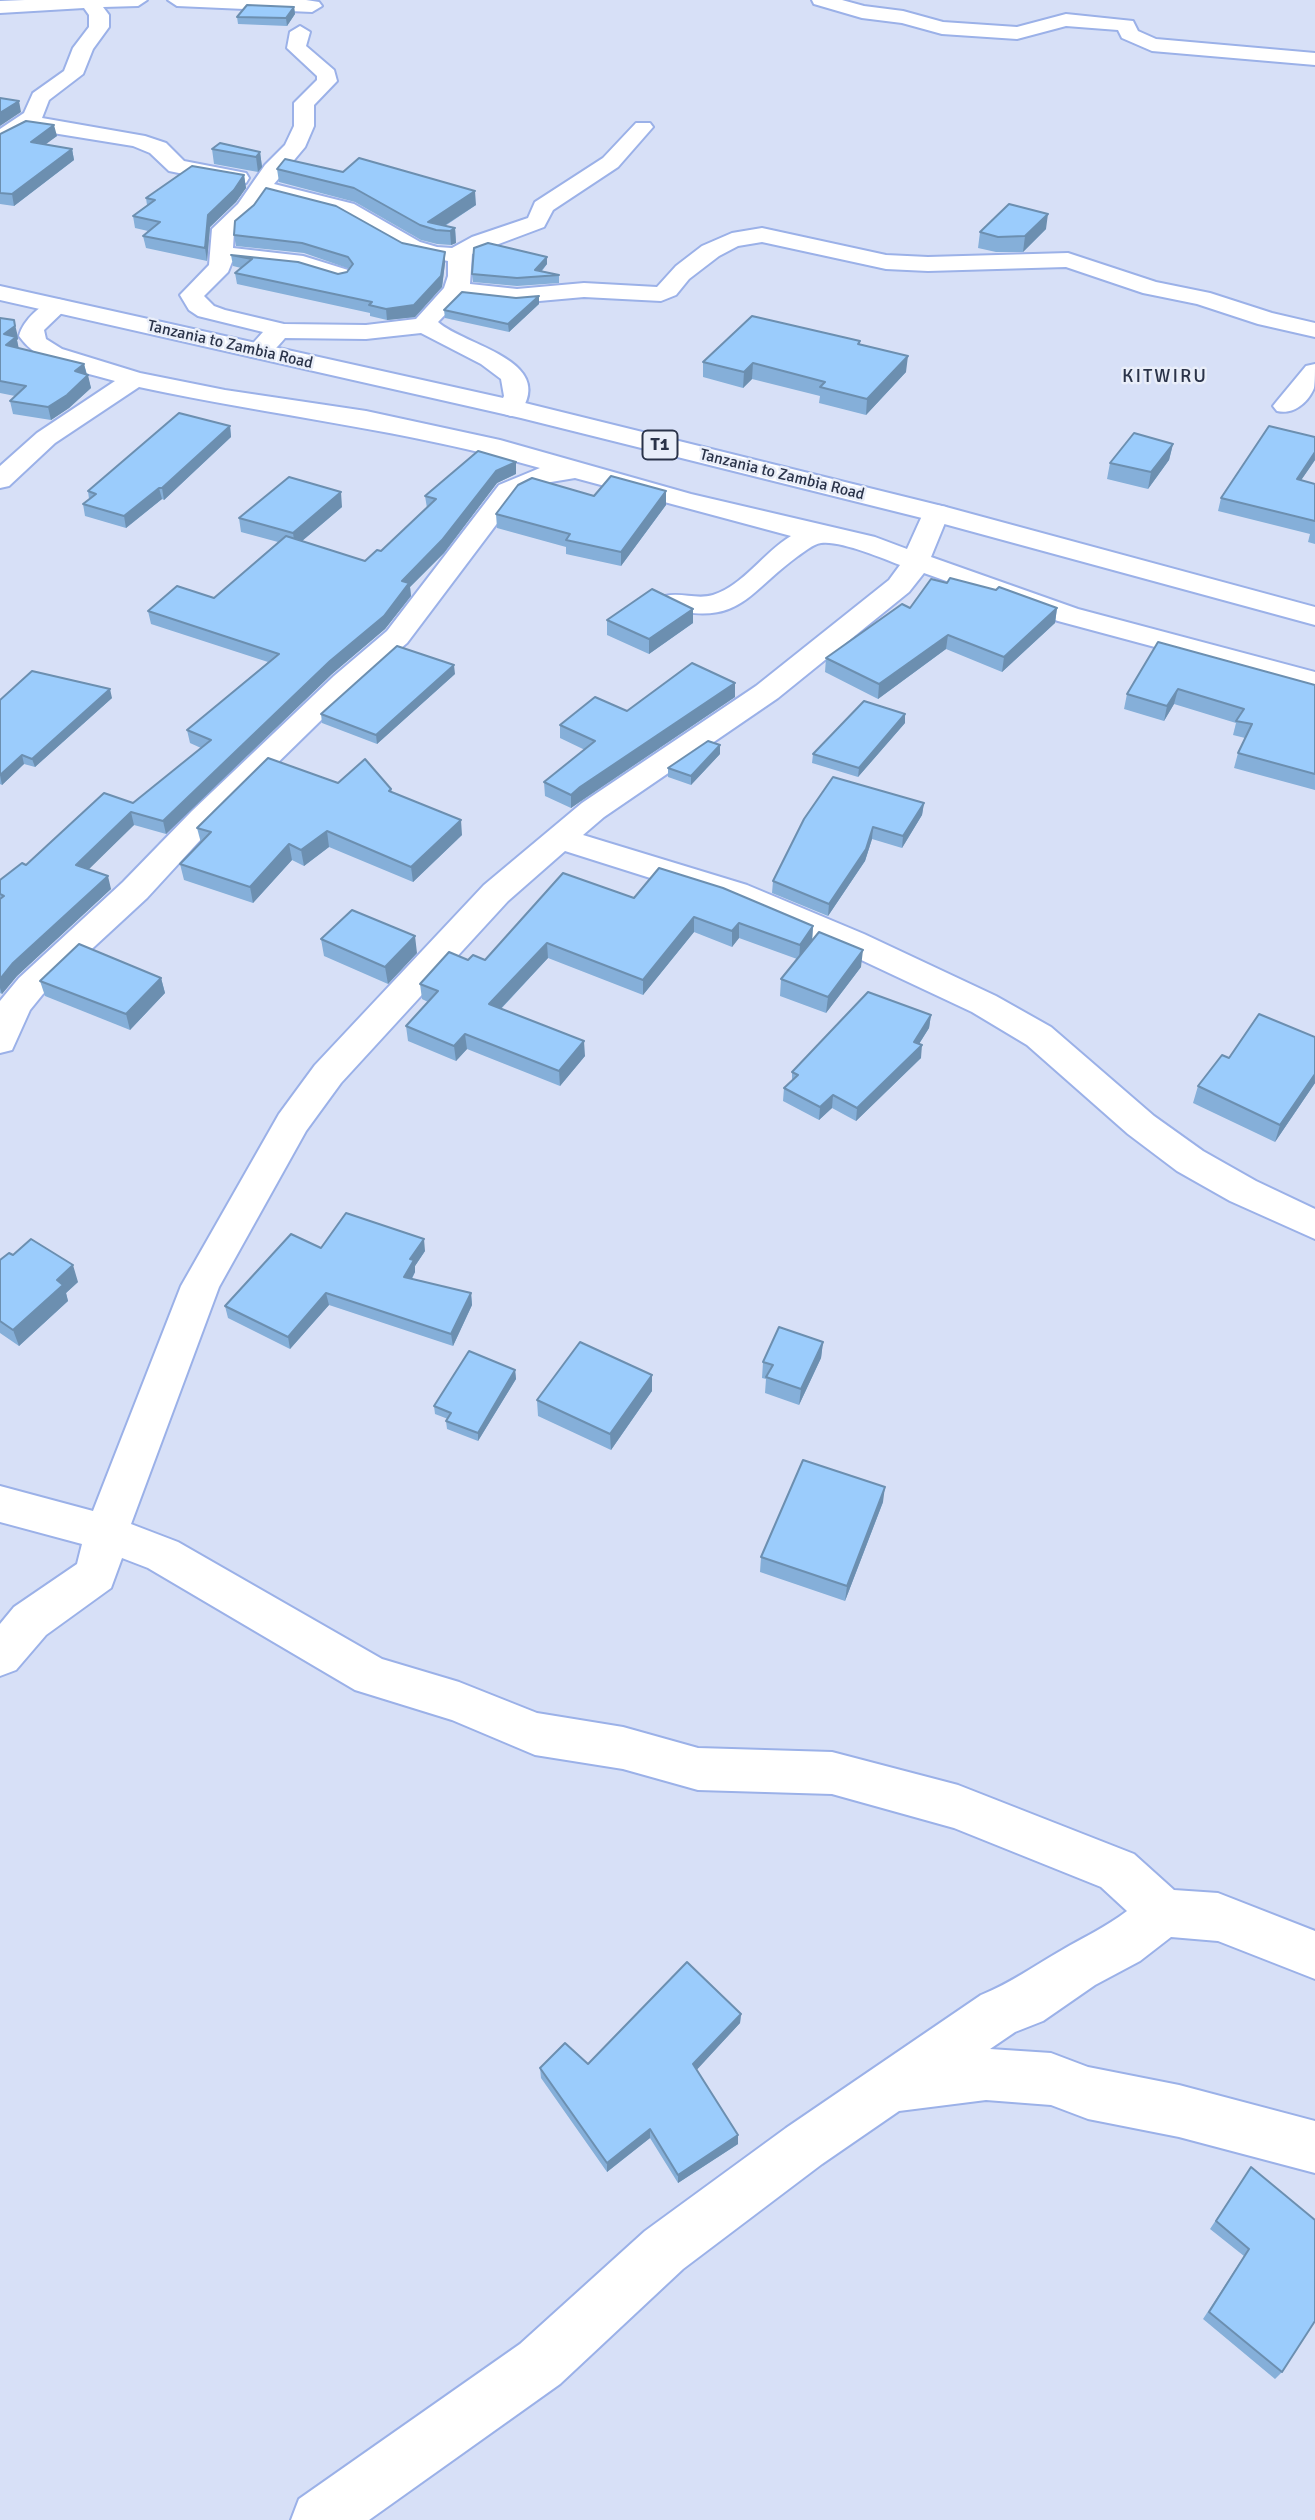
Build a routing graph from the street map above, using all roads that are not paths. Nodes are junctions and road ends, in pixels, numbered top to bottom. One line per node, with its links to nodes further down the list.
1 (138, 0): 4 (main road)
2 (177, 0): 5 (main road)
3 (821, 0): 8 (main road)
4 (90, 3): 6 (main road); 9 (main road)
5 (312, 6)
6 (0, 7)
7 (300, 32): 14 (main road)
8 (1315, 59)
9 (26, 122): 11 (main road); 14 (main road)
10 (643, 127): 16 (main road)
11 (0, 138)
12 (0, 148): 13 (main road)
13 (0, 162)
14 (262, 185): 15 (main road); 16 (main road)
15 (222, 254): 17 (main road); 23 (main road)
16 (459, 256): 18 (main road)
17 (340, 275)
18 (456, 289): 21 (main road); 22 (main road)
19 (0, 293): 20 (main road, Tanzania to Zambia Road / T1)
20 (57, 306): 24 (main road, Tanzania to Zambia Road / T1); 26 (main road)
21 (425, 325): 23 (main road); 28 (main road)
22 (1315, 330)
23 (277, 331): 24 (main road)
24 (258, 351): 28 (main road, Tanzania to Zambia Road / T1)
25 (1315, 371): 27 (main road)
26 (135, 379): 29 (main road); 30 (main road)
27 (1286, 406)
28 (511, 408): 31 (main road, Tanzania to Zambia Road / T1)
29 (581, 469): 32 (main road); 38 (main road)
30 (0, 480)
31 (936, 513): 33 (main road); 35 (main road, Tanzania to Zambia Road / T1)
32 (818, 534): 33 (main road); 34 (main road)
33 (915, 561): 36 (main road); 37 (main road)
34 (675, 602)
35 (1315, 616)
36 (1315, 681)
37 (561, 839): 39 (main road); 41 (main road)
38 (0, 1041)
39 (1315, 1225)
40 (0, 1504): 41 (main road)
41 (106, 1533): 42 (main road); 43 (main road)
42 (0, 1656)
43 (1164, 1913): 44 (main road); 45 (main road)
44 (1315, 1955)
45 (890, 2087): 46 (main road); 47 (main road)
46 (1315, 2147)
47 (320, 2520)

